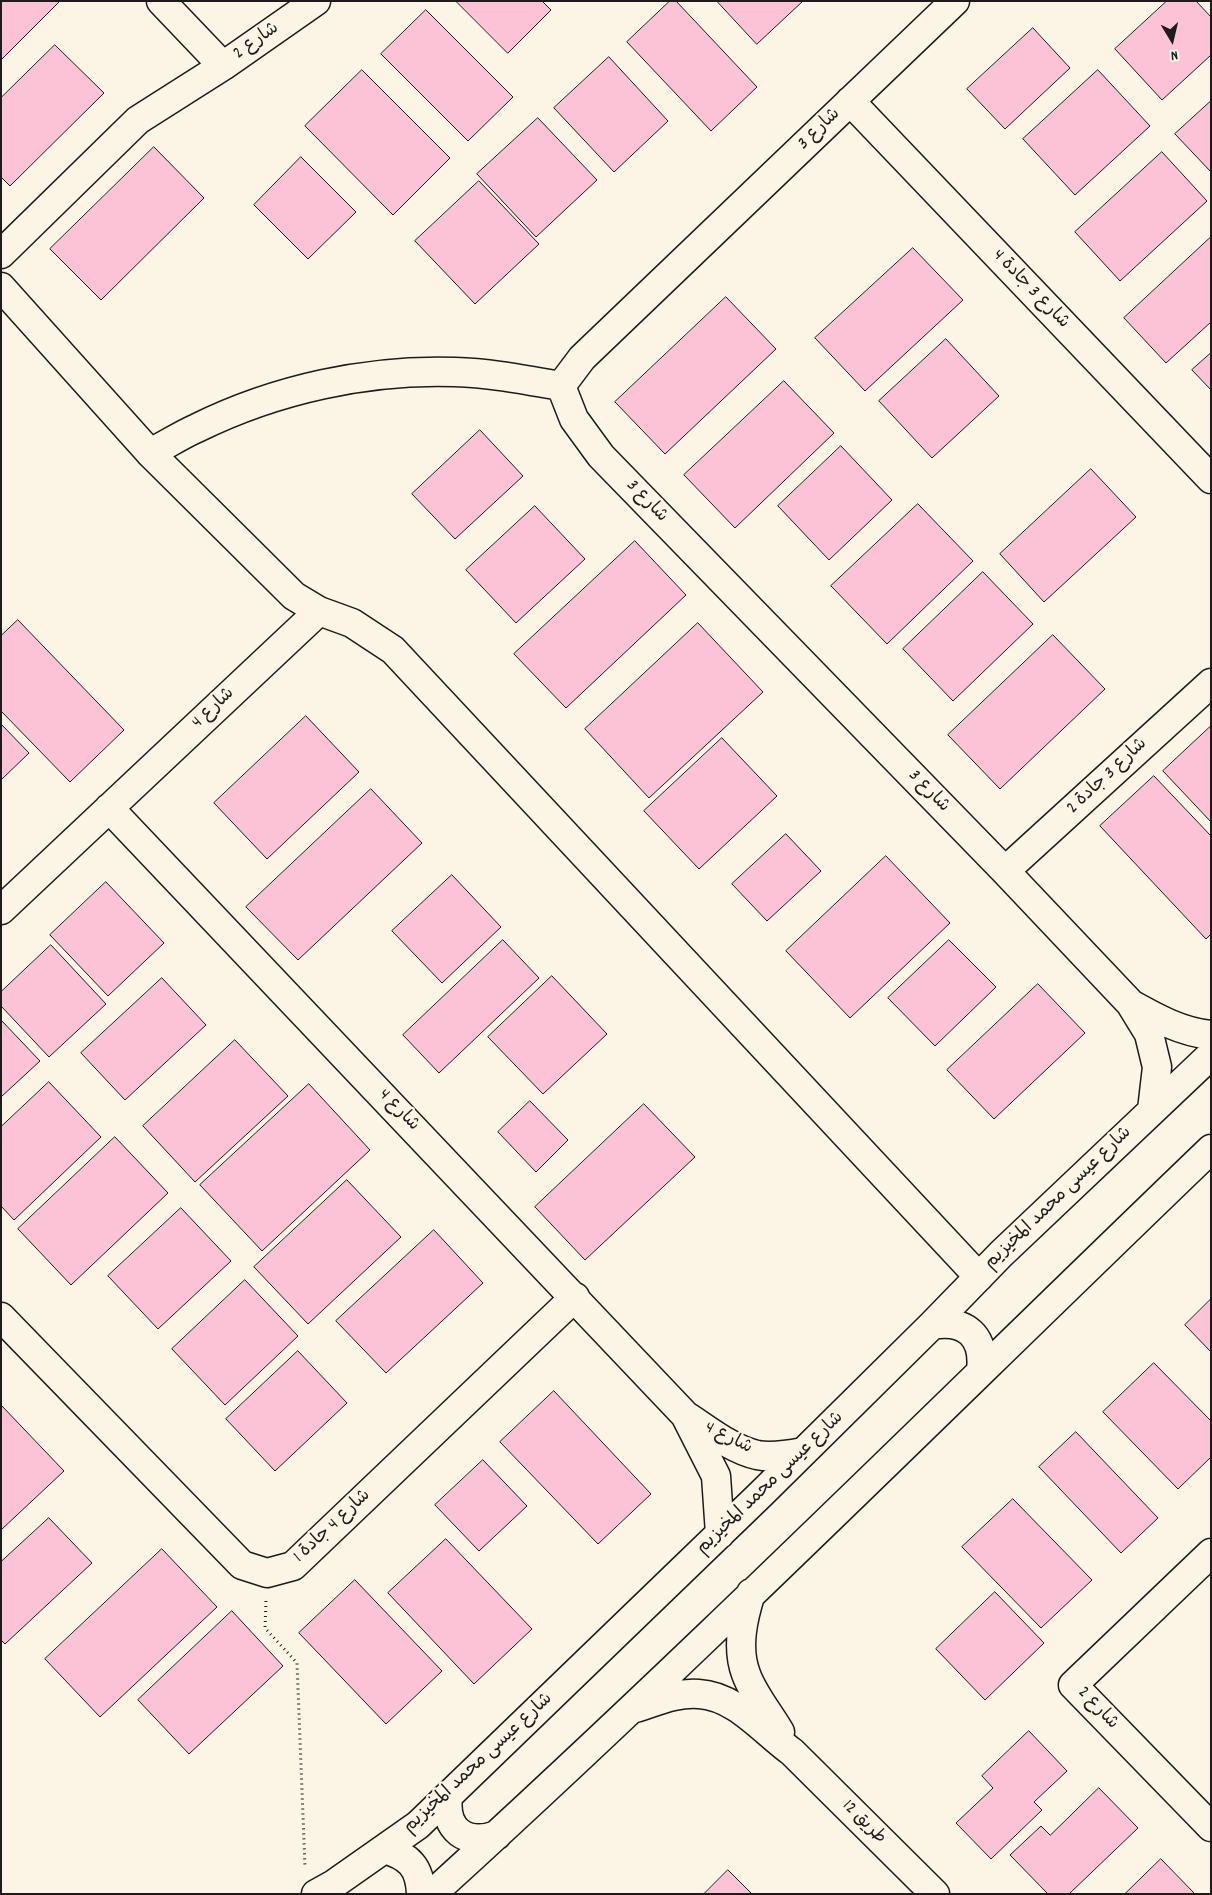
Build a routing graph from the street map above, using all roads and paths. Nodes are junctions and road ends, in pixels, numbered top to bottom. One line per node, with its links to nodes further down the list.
1 (161, 1): 4 (street, شارع 2)
2 (316, 1): 4 (street, شارع 2)
3 (955, 1): 5 (street, شارع 3)
4 (223, 66): 6 (street)
5 (850, 101): 8 (street, شارع 3); 10 (street, شارع 3 جادة 4)
6 (1, 254)
7 (1, 287): 9 (street)
8 (561, 386): 9 (street); 14 (street, شارع 3)
9 (150, 453): 11 (street)
10 (1211, 479)
11 (319, 610): 13 (street, شارع 4); 21 (street)
12 (1211, 683): 14 (street, شارع 3 جادة 2)
13 (109, 808): 15 (street, شارع 4); 22 (street, شارع 4)
14 (1005, 871): 16 (street, شارع 3)
15 (1, 910)
16 (1130, 1003): 17 (street, شارع 3); 19 (street, شارع 3)
17 (1211, 1035)
18 (1211, 1055): 19 (street, شارع عيسى محمد المخيزيم)
19 (1152, 1110): 21 (street, شارع عيسى محمد المخيزيم)
20 (1211, 1149): 25 (street)
21 (980, 1276): 24 (street, شارع عيسى محمد المخيزيم)
22 (575, 1297): 26 (street, شارع 4); 30 (street, شارع 4 جادة 1)
23 (1, 1316): 30 (street)
24 (932, 1326): 25 (street); 27 (street, شارع عيسى محمد المخيزيم)
25 (982, 1370): 31 (street)
26 (685, 1415): 27 (street, شارع 4); 28 (street, شارع 4)
27 (803, 1452): 28 (street, شارع عيسى محمد المخيزيم)
28 (720, 1534): 34 (street, شارع عيسى محمد المخيزيم)
29 (1211, 1553): 35 (street, شارع 2)
30 (267, 1573): 38 (path)
31 (751, 1593): 32 (street); 33 (street, طريق 12)
32 (630, 1710): 33 (street, طريق 12); 36 (street)
33 (792, 1752): 41 (street, طريق 12)
34 (448, 1797): 36 (street); 37 (street, شارع عيسى محمد المخيزيم)
35 (1211, 1827)
36 (497, 1835): 40 (street)
37 (384, 1849): 38 (street, شارع عيسى محمد المخيزيم); 39 (street)
38 (310, 1884)
39 (420, 1894)
40 (432, 1894)
41 (935, 1894)

